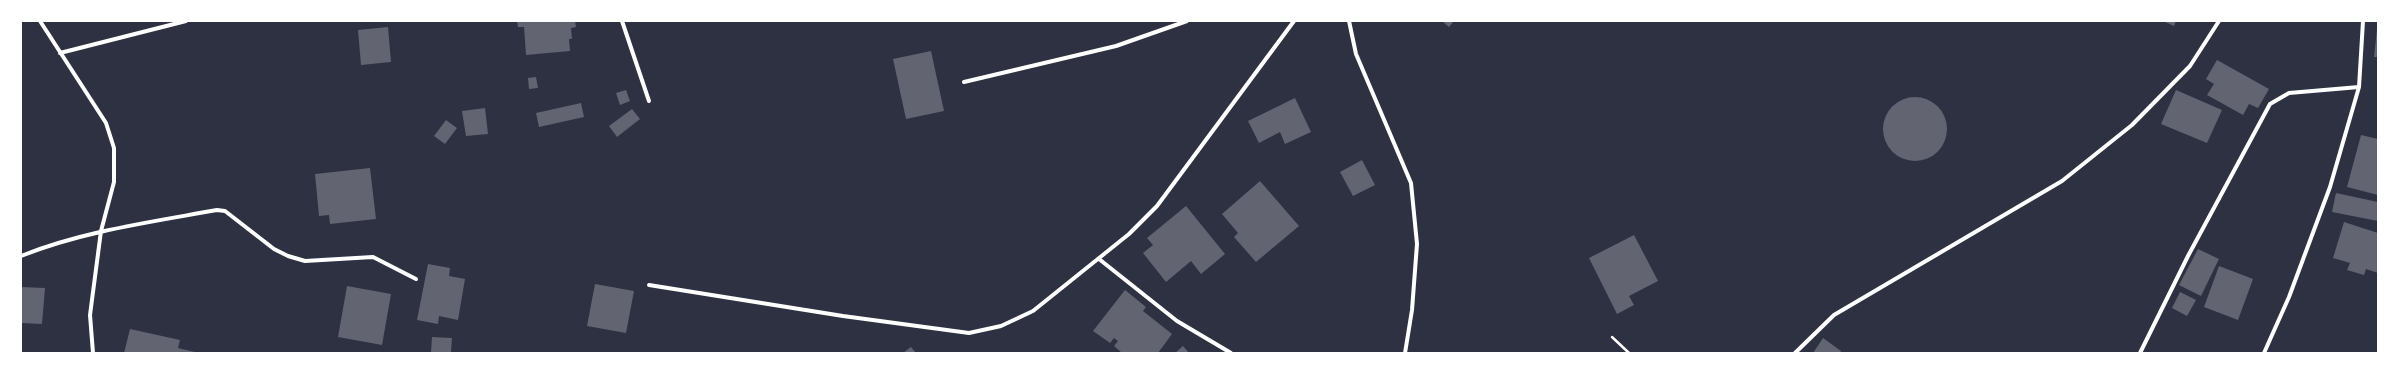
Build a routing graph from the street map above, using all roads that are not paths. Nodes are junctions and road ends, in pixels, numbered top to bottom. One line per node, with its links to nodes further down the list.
1 (40, 21): 9 (street)
2 (186, 21): 9 (street)
3 (622, 21): 12 (street)
4 (1187, 21): 10 (street)
5 (1294, 21): 15 (street)
6 (1349, 21): 20 (street)
7 (2219, 21): 21 (street)
8 (2363, 21): 11 (street)
9 (60, 53): 13 (street)
10 (964, 82)
11 (2359, 87): 22 (street); 23 (street)
12 (649, 101)
13 (101, 231): 14 (street); 16 (street); 18 (street)
14 (21, 256)
15 (1099, 259): 17 (street); 19 (street)
16 (416, 279)
17 (649, 285)
18 (93, 353)
19 (1231, 353)
20 (1405, 353)
21 (1795, 353)
22 (2140, 353)
23 (2264, 353)

